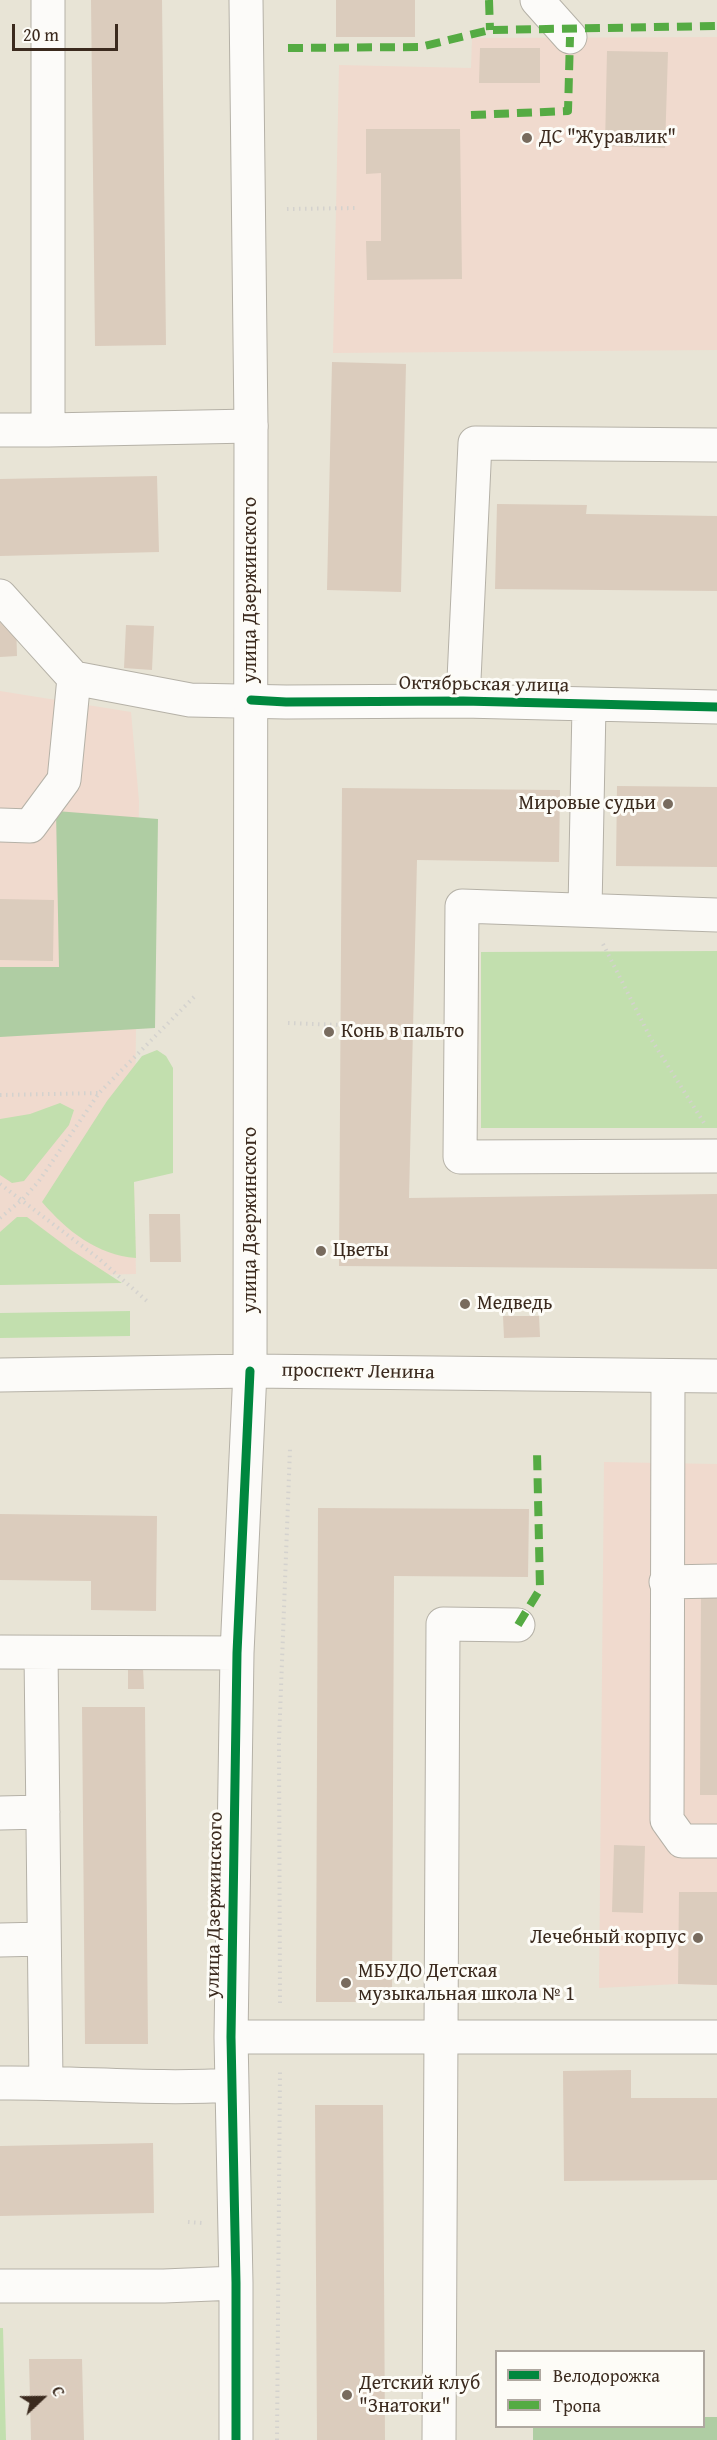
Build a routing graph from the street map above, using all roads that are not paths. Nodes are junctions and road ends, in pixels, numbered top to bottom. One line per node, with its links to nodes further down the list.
1 (48, 0): 7 (main road)
2 (246, 0): 5 (main road, улица Дзержинского)
3 (537, 0): 4 (main road)
4 (570, 37)
5 (251, 426): 7 (main road); 11 (main road, улица Дзержинского)
6 (0, 430): 7 (main road)
7 (48, 430)
8 (717, 445): 12 (main road)
9 (0, 596): 10 (main road)
10 (74, 678): 11 (main road, Октябрьская улица); 15 (main road)
11 (251, 700): 12 (main road, Октябрьская улица); 19 (main road, улица Дзержинского)
12 (463, 700): 13 (main road, Октябрьская улица)
13 (589, 706): 14 (main road, Октябрьская улица); 16 (main road)
14 (717, 707)
15 (0, 825)
16 (585, 909): 17 (main road); 18 (main road)
17 (717, 915)
18 (717, 1156)
19 (250, 1371): 20 (main road, проспект Ленина); 22 (main road, проспект Ленина); 28 (main road, улица Дзержинского)
20 (0, 1375)
21 (717, 1376): 22 (main road, проспект Ленина)
22 (668, 1377): 24 (main road)
23 (717, 1581): 24 (main road)
24 (666, 1582): 31 (main road)
25 (518, 1625): 34 (main road)
26 (0, 1652): 27 (main road)
27 (41, 1653): 28 (main road); 29 (main road)
28 (237, 1653): 35 (main road, улица Дзержинского)
29 (43, 1812): 30 (main road); 33 (main road)
30 (0, 1813)
31 (717, 1841)
32 (0, 1940): 33 (main road)
33 (44, 1940): 37 (main road)
34 (441, 2036): 35 (main road); 36 (main road); 43 (main road)
35 (231, 2037): 39 (main road, улица Дзержинского)
36 (717, 2037)
37 (46, 2082): 38 (main road); 39 (main road)
38 (0, 2083)
39 (231, 2085): 40 (main road, улица Дзержинского)
40 (236, 2283): 41 (main road); 42 (main road, улица Дзержинского)
41 (0, 2286)
42 (236, 2440)
43 (439, 2440)

